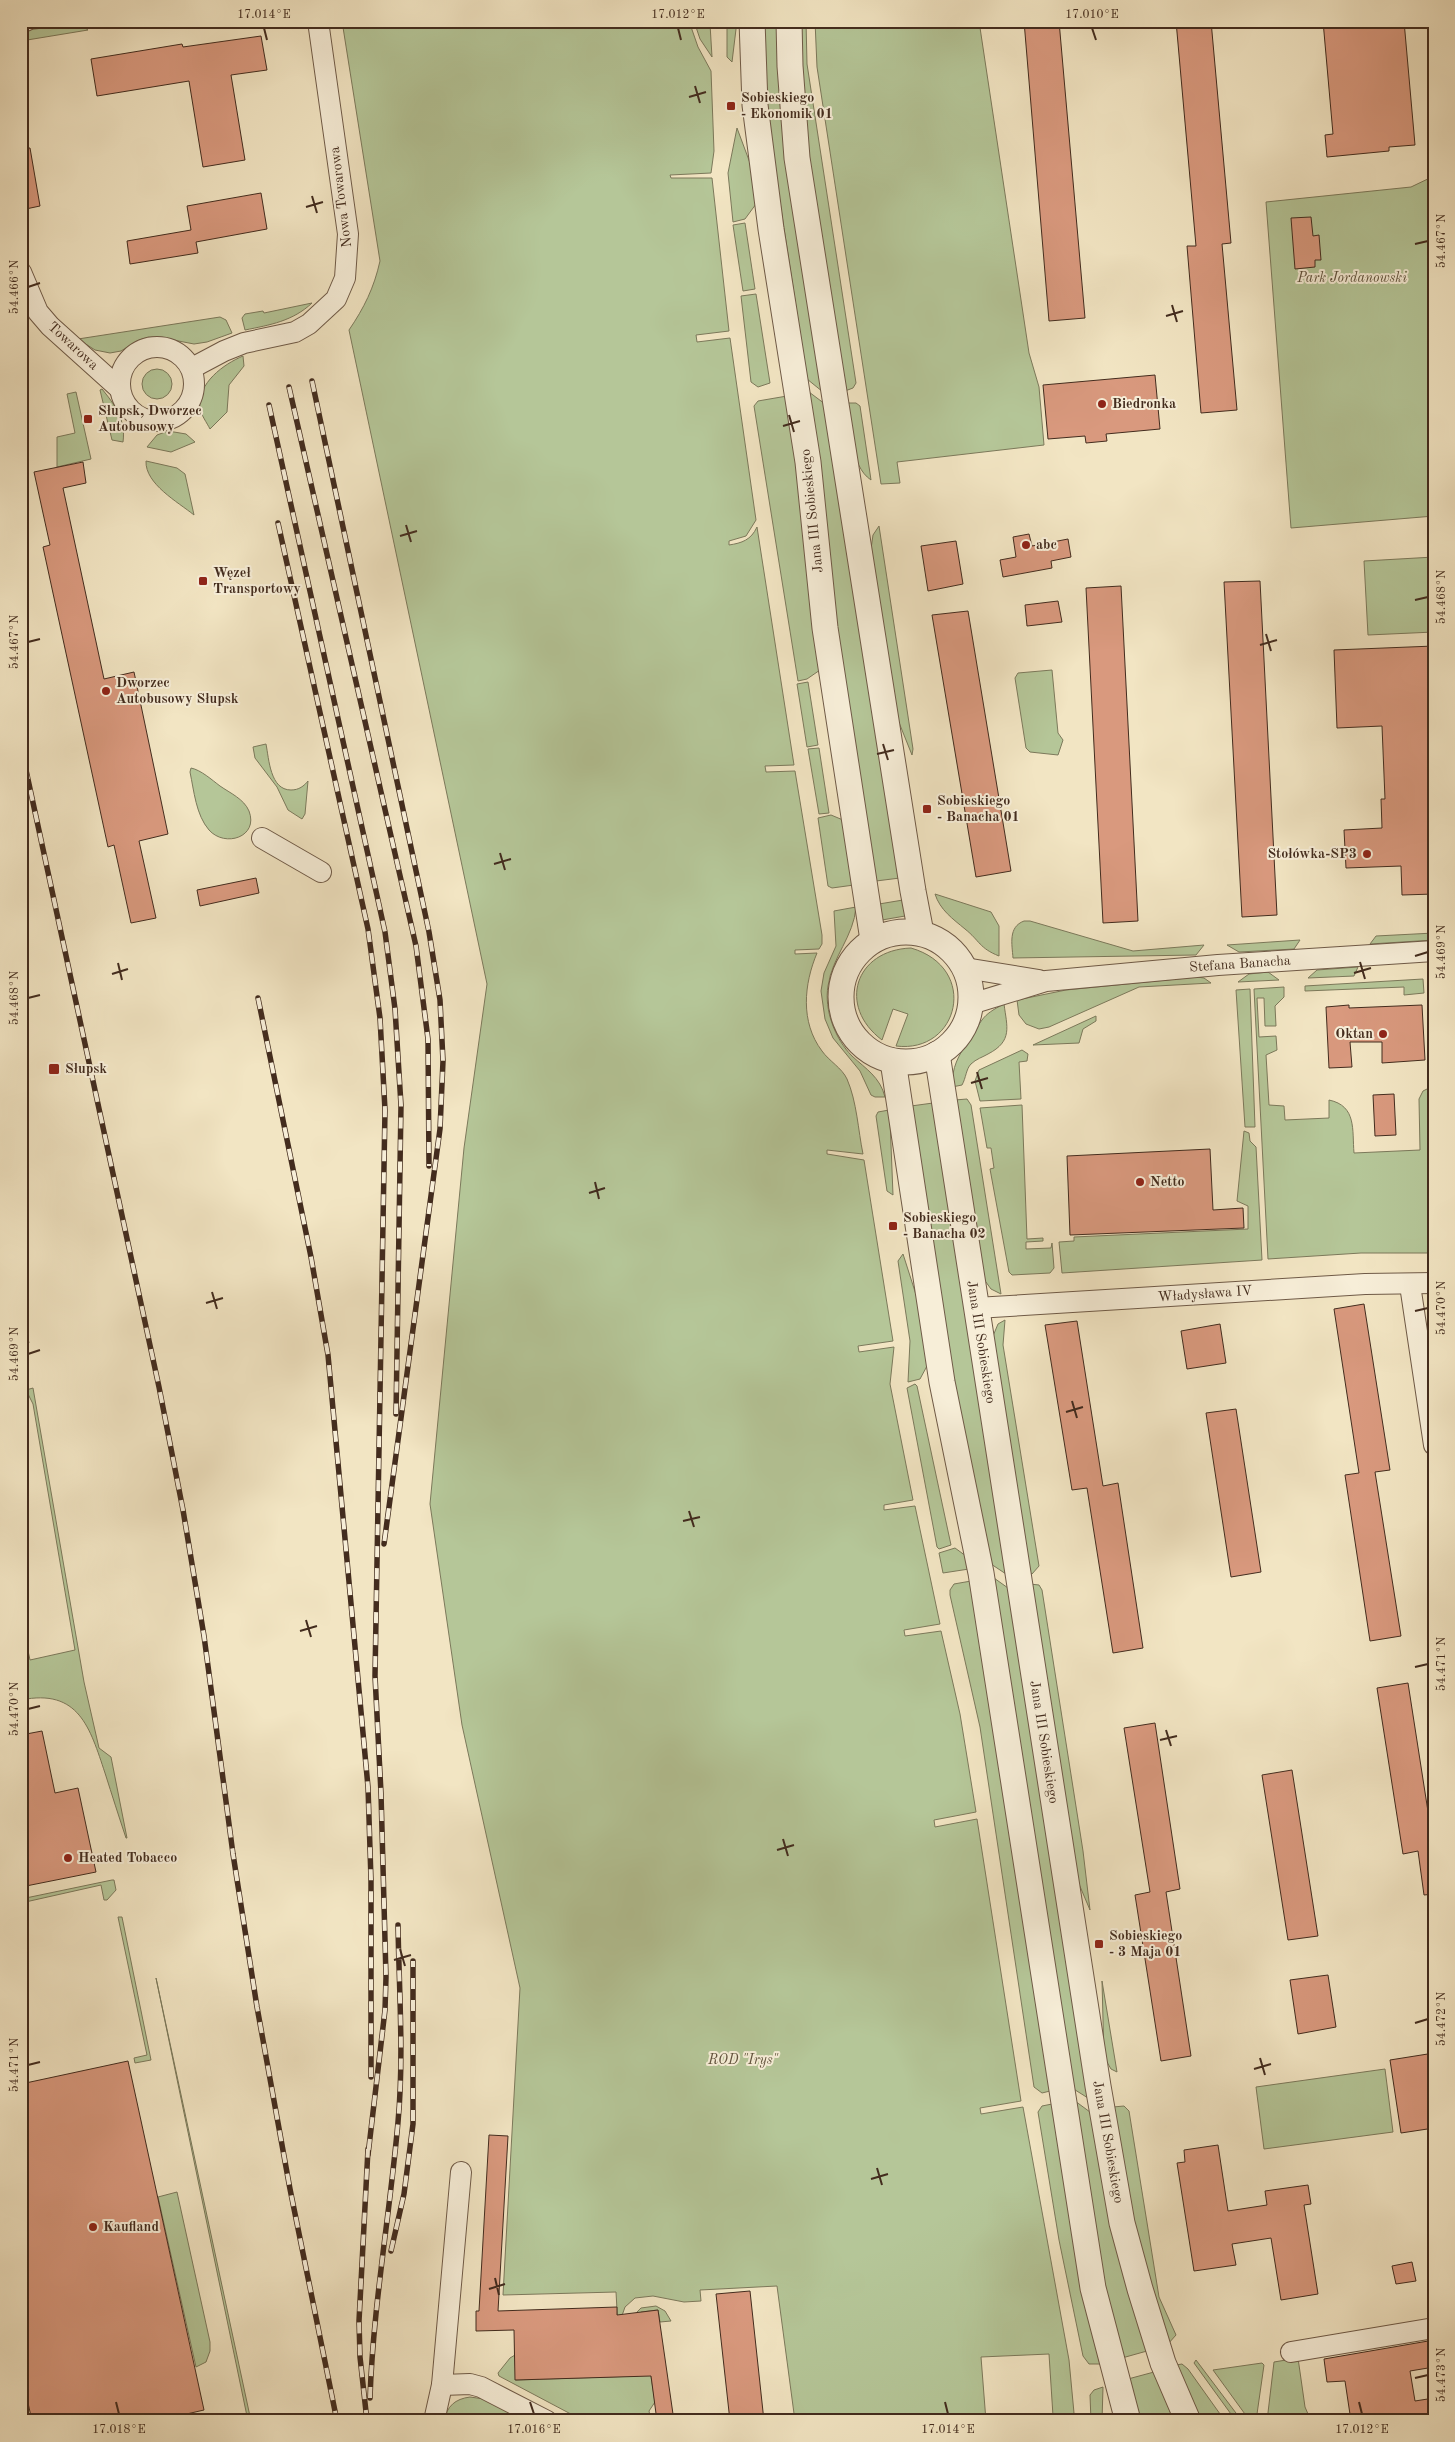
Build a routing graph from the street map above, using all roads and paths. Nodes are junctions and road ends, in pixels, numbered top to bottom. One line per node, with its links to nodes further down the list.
1 (26, 21): 5 (street)
2 (318, 21): 7 (street, Nowa Towarowa)
3 (752, 21): 12 (street, Jana III Sobieskiego)
4 (789, 21): 11 (street)
5 (21, 22)
6 (21, 272): 8 (street, Towarowa)
7 (192, 368): 8 (street); 8 (street)
8 (120, 389)
9 (262, 838): 10 (street)
10 (321, 872)
11 (921, 933): 12 (street); 14 (street)
12 (873, 940): 18 (street)
13 (1434, 951): 15 (street, Stefana Banacha)
14 (965, 968): 15 (street, Stefana Banacha); 16 (street)
15 (1046, 981): 16 (street, Stefana Banacha)
16 (971, 1004): 17 (street)
17 (937, 1054): 18 (street); 21 (street, Jana III Sobieskiego)
18 (893, 1061): 27 (street)
19 (1434, 1283): 20 (street, Władysława IV)
20 (1410, 1284): 21 (street, Władysława IV); 22 (street)
21 (976, 1308): 31 (street, Jana III Sobieskiego)
22 (1434, 1446)
23 (461, 2172): 26 (street)
24 (1434, 2328): 25 (street)
25 (1291, 2352)
26 (442, 2385): 28 (street); 29 (street)
27 (1125, 2409): 30 (street)
28 (434, 2421)
29 (547, 2421)
30 (1114, 2421)
31 (1188, 2421)

